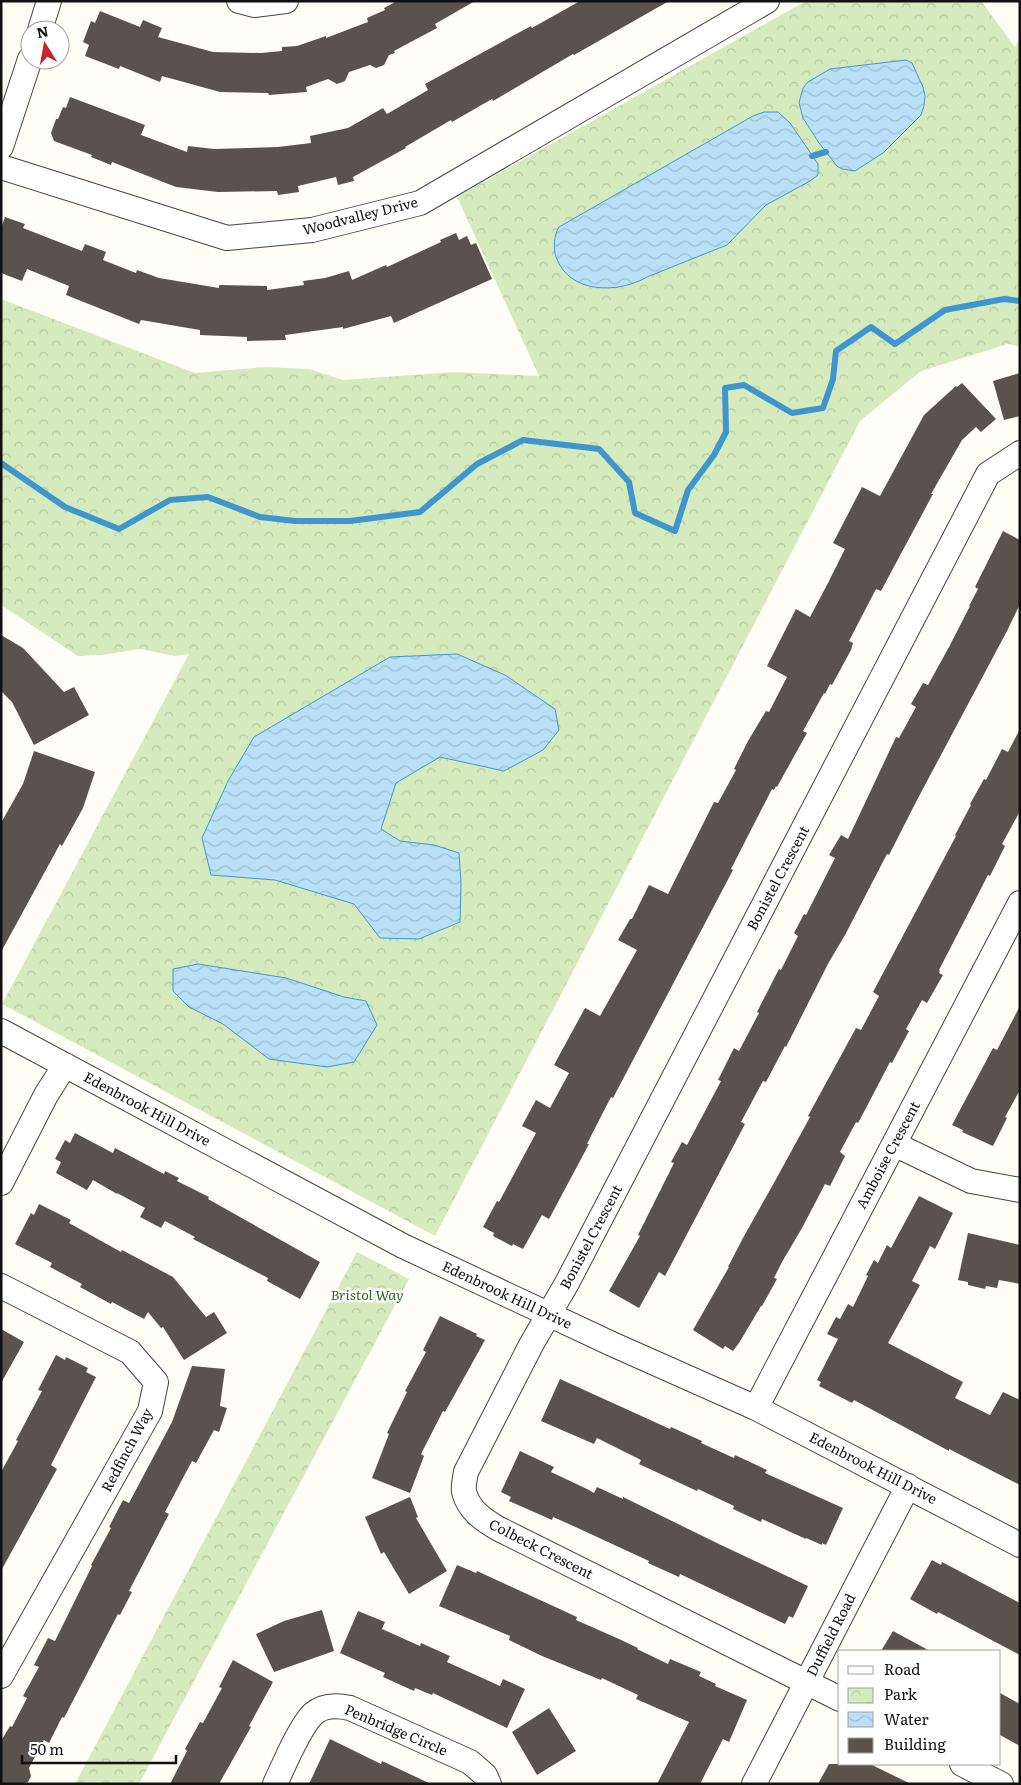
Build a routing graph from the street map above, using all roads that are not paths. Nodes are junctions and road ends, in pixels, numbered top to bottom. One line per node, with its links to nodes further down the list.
1 (49, 1): 5 (street)
2 (239, 1): 3 (street)
3 (286, 1)
4 (767, 1): 8 (street, Woodvalley Drive)
5 (43, 20)
6 (26, 70): 7 (street)
7 (1, 147)
8 (1, 167)
9 (1020, 453): 17 (street, Bonistel Crescent)
10 (1020, 903): 13 (street, Amboise Crescent)
11 (1, 1031): 12 (street, Edenbrook Hill Drive)
12 (66, 1066): 14 (street); 17 (street, Edenbrook Hill Drive)
13 (894, 1144): 15 (street); 18 (street, Amboise Crescent)
14 (1, 1183)
15 (1020, 1190)
16 (1, 1286): 21 (street, Redfinch Way)
17 (549, 1314): 18 (street, Edenbrook Hill Drive); 22 (street, Colbeck Crescent)
18 (756, 1408): 19 (street, Edenbrook Hill Drive)
19 (908, 1486): 20 (street, Edenbrook Hill Drive); 22 (street, Duffield Road)
20 (1020, 1545)
21 (1, 1676)
22 (807, 1682): 23 (street, Colbeck Crescent); 27 (street, Duffield Road)
23 (838, 1698)
24 (964, 1765): 28 (street)
25 (275, 1784): 26 (street, Penbridge Circle)
26 (489, 1784)
27 (754, 1784)
28 (1001, 1784)

